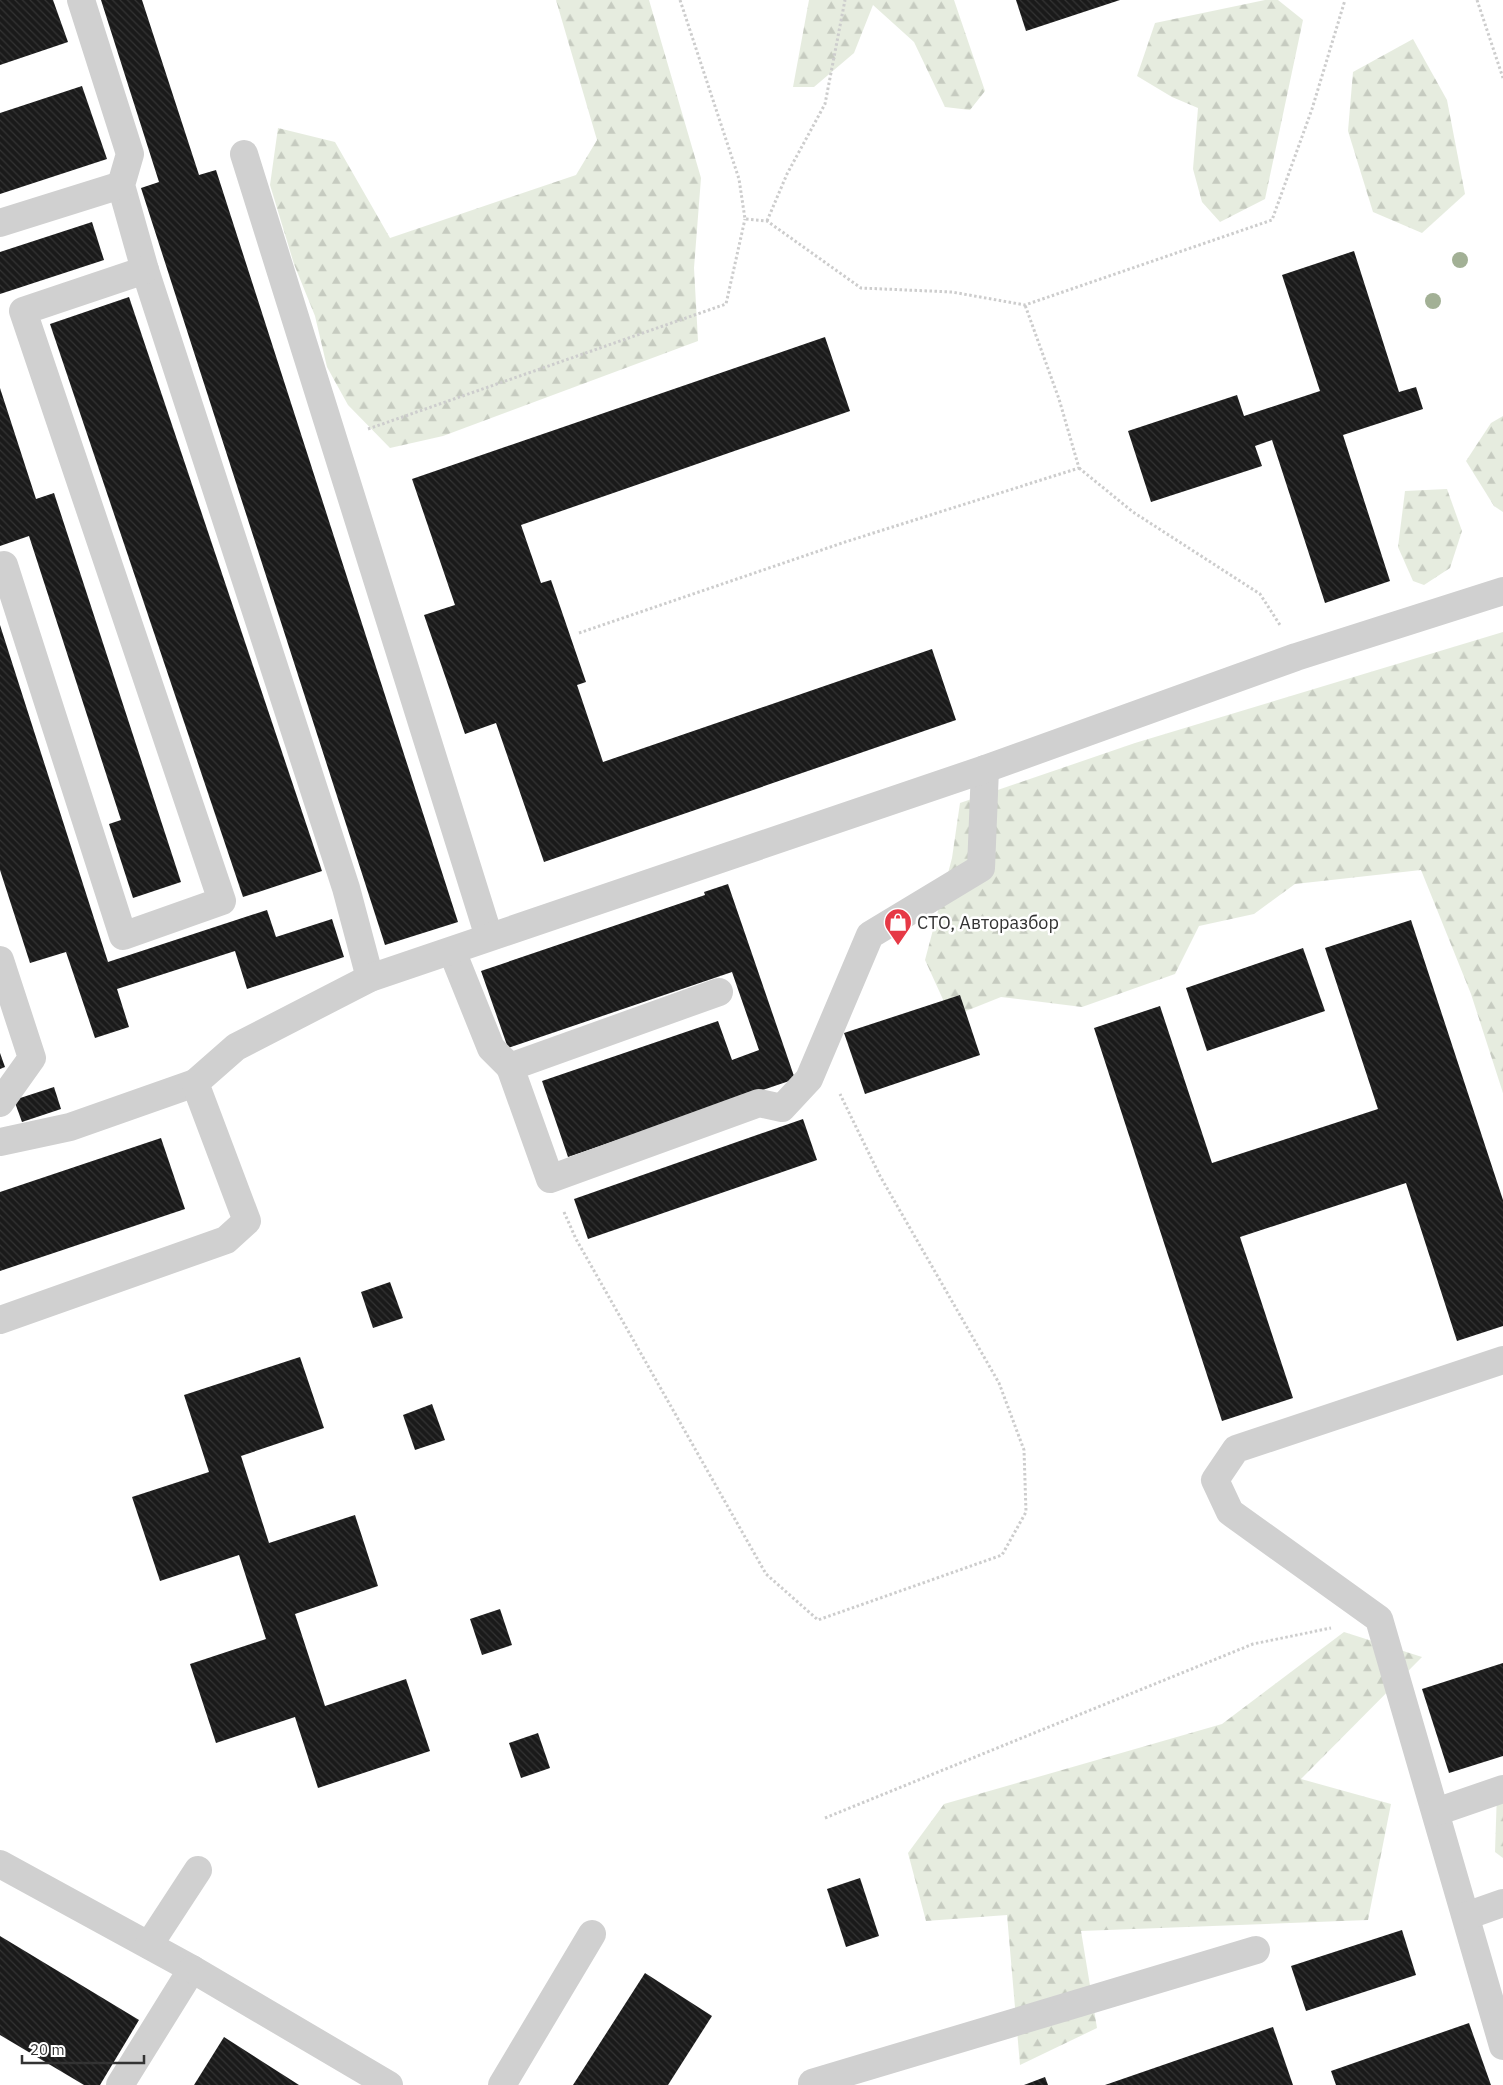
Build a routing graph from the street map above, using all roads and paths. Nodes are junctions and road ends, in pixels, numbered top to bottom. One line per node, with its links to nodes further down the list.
1 (81, 0): 8 (lane)
2 (680, 0): 9 (path)
3 (845, 0): 10 (path)
4 (1345, 0): 13 (path)
5 (1477, 0): 6 (path)
6 (1503, 78)
7 (244, 154): 14 (lane)
8 (121, 185): 11 (lane); 12 (lane)
9 (745, 219): 10 (path); 14 (path)
10 (767, 221): 13 (path)
11 (0, 222)
12 (145, 270): 16 (lane); 24 (lane)
13 (1024, 305): 15 (path)
14 (334, 440): 21 (lane)
15 (1079, 468): 18 (path); 19 (path)
16 (0, 567)
17 (1503, 591): 19 (lane)
18 (579, 633)
19 (1296, 657): 20 (lane)
20 (985, 769): 21 (lane); 26 (lane)
21 (489, 936): 22 (lane)
22 (452, 951): 24 (lane); 27 (lane)
23 (0, 960): 29 (lane)
24 (370, 978): 28 (lane)
25 (719, 992): 27 (lane)
26 (820, 1054): 31 (lane); 31 (path)
27 (510, 1067): 31 (lane)
28 (195, 1083): 30 (lane); 32 (lane)
29 (0, 1103)
30 (0, 1142)
31 (550, 1179)
32 (0, 1320)
33 (1503, 1360): 34 (lane)
34 (1379, 1619): 36 (lane); 37 (path)
35 (1503, 1789): 36 (lane)
36 (1436, 1812): 41 (lane)
37 (824, 1818)
38 (0, 1864): 43 (lane)
39 (198, 1870): 43 (lane)
40 (1503, 1903): 41 (lane)
41 (1466, 1916): 46 (lane)
42 (592, 1934): 49 (lane)
43 (149, 1945): 45 (lane)
44 (1256, 1950): 50 (lane)
45 (192, 1969): 47 (lane); 48 (lane)
46 (1503, 2046)
47 (120, 2085)
48 (389, 2085)
49 (502, 2085)
50 (812, 2085)

